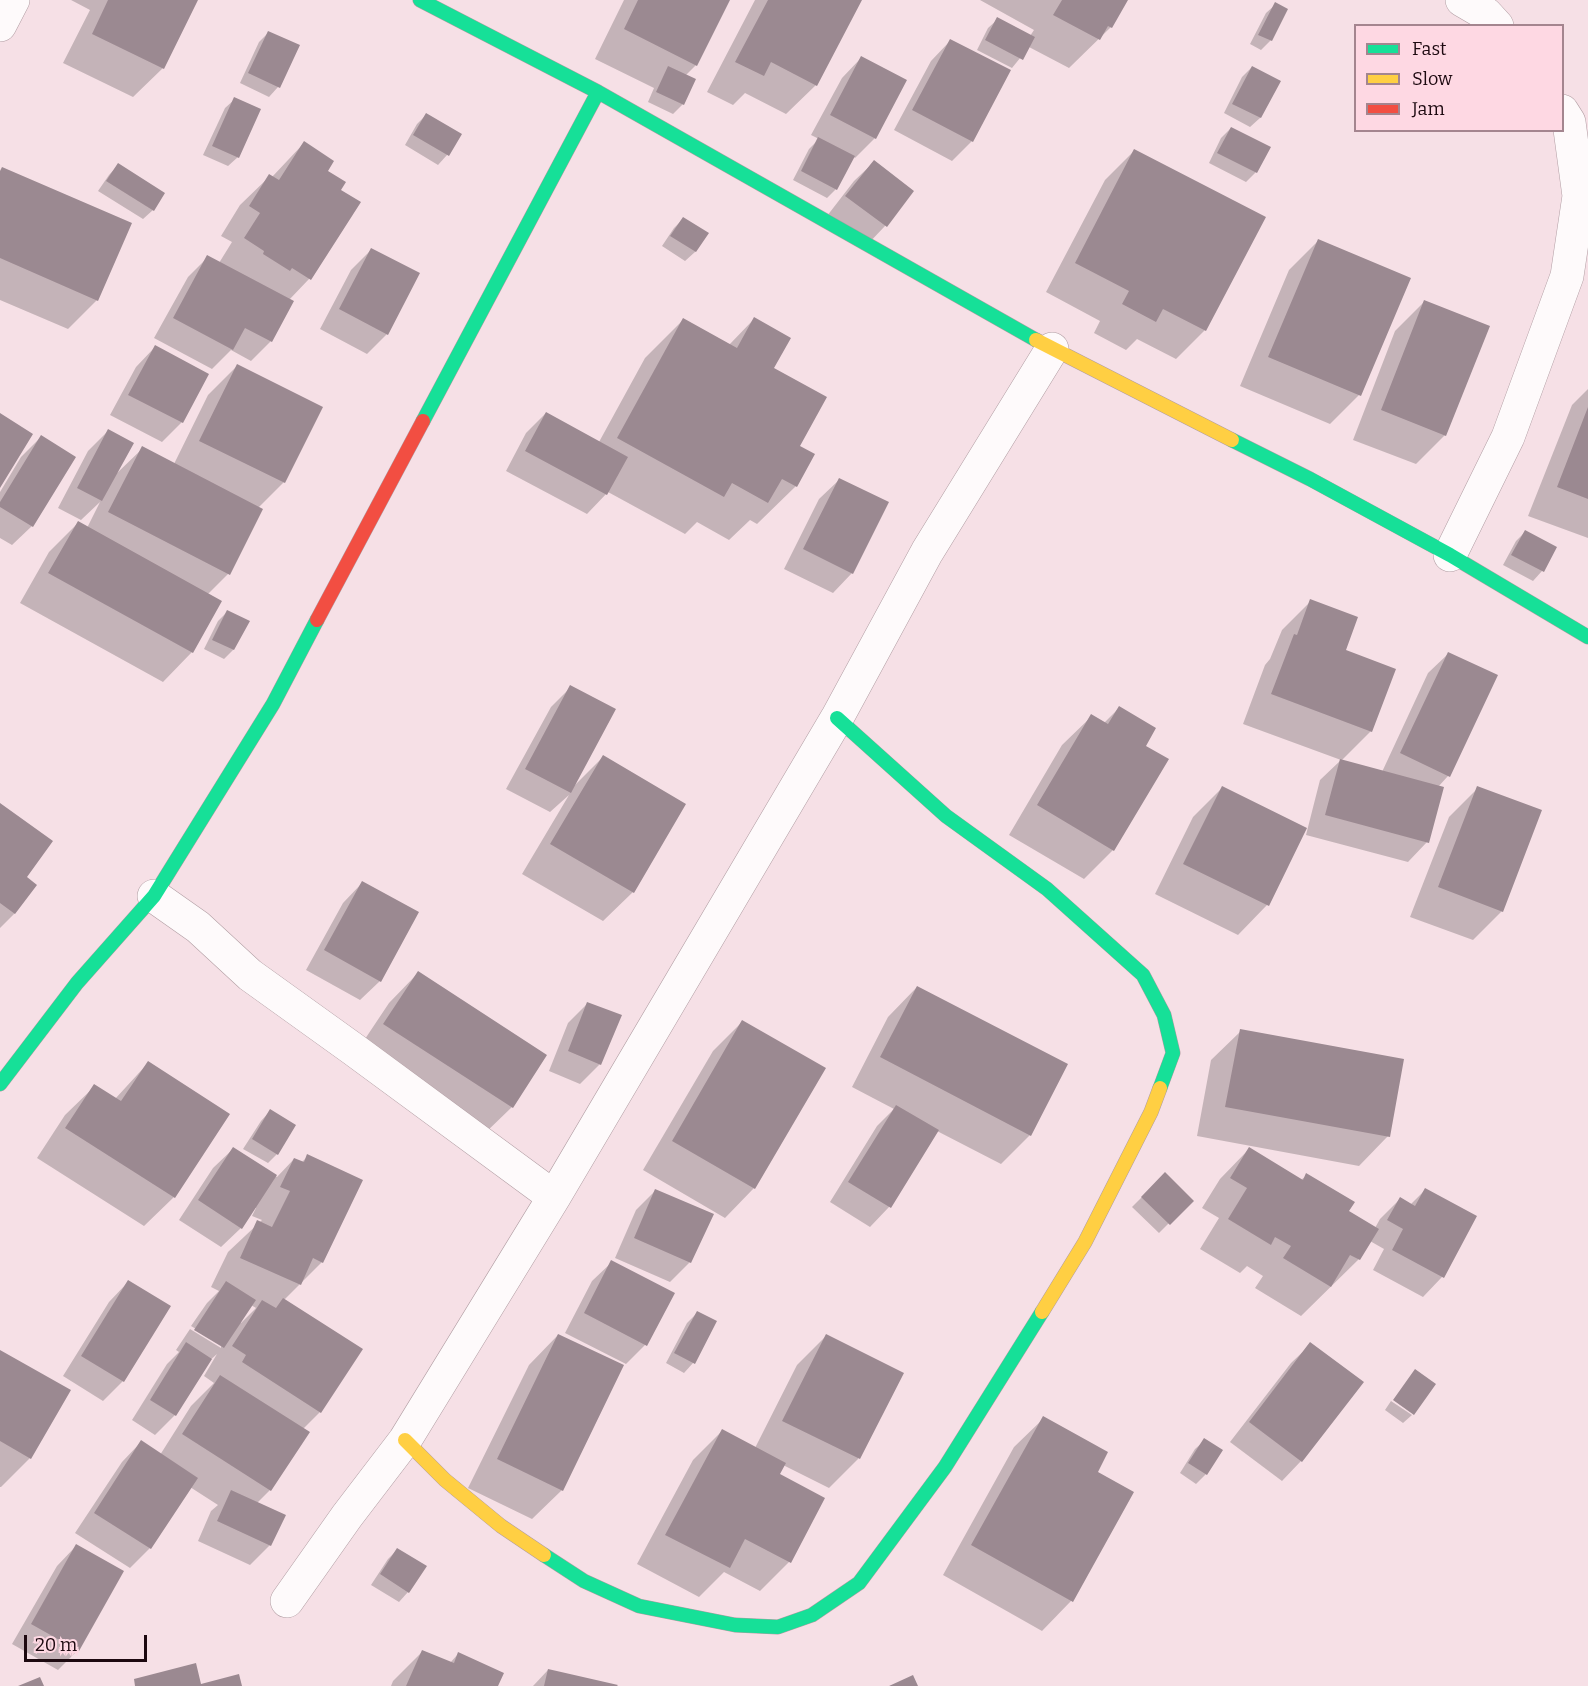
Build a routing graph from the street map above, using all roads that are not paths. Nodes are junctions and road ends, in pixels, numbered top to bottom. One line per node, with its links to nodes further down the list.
1 (13, 0): 5 (street)
2 (420, 0): 6 (street)
3 (1462, 0): 4 (street)
4 (1495, 24)
5 (0, 25)
6 (598, 92): 8 (street); 12 (street)
7 (1564, 113): 9 (street)
8 (1052, 349): 9 (street); 11 (street)
9 (1450, 555): 10 (street)
10 (1588, 637)
11 (837, 718): 14 (street); 15 (street)
12 (154, 896): 13 (street); 14 (street)
13 (0, 1084)
14 (554, 1197): 15 (street)
15 (405, 1440): 16 (street)
16 (287, 1601)

